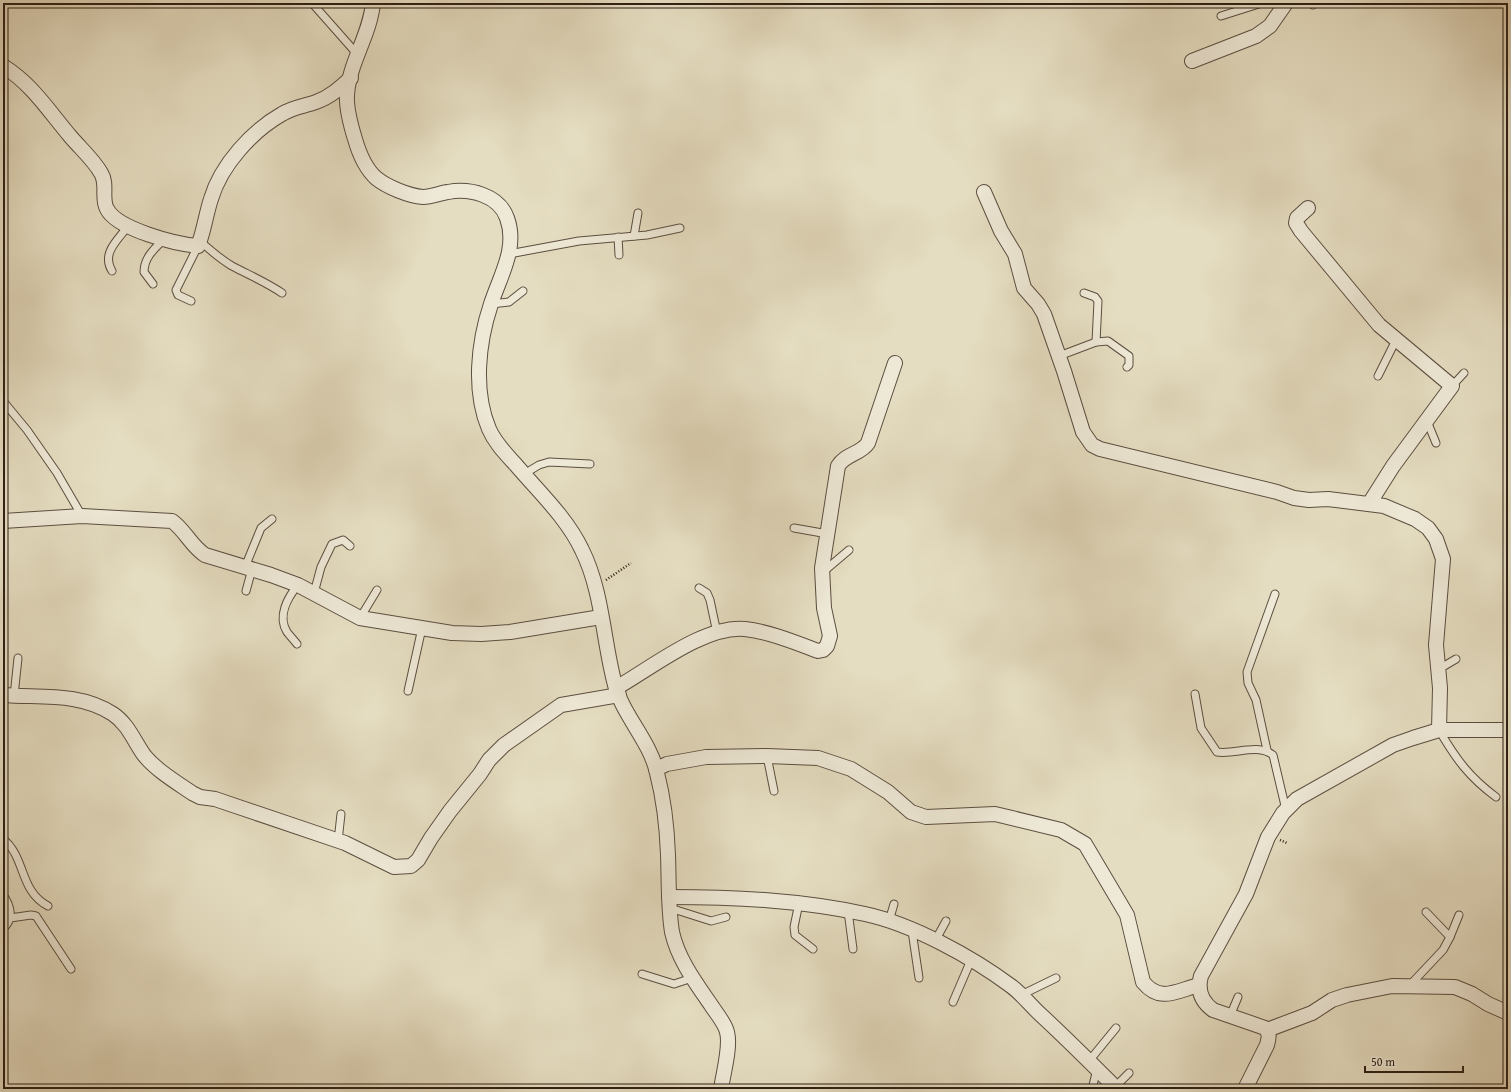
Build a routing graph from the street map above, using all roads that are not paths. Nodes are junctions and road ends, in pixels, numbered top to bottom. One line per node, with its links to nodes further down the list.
1 (312, 3): 6 (lane)
2 (373, 3): 6 (street)
3 (1262, 3): 5 (lane)
4 (1286, 3): 7 (street)
5 (1221, 16)
6 (358, 55): 9 (street)
7 (1192, 61)
8 (3, 66): 13 (street)
9 (351, 78): 18 (street); 19 (street)
10 (984, 192): 30 (street)
11 (1308, 208): 28 (street)
12 (638, 213): 15 (lane)
13 (129, 225): 17 (street); 21 (lane)
14 (680, 228): 15 (lane)
15 (634, 236): 16 (lane)
16 (618, 237): 19 (lane); 20 (lane)
17 (163, 240): 18 (street); 22 (lane)
18 (199, 243): 24 (lane); 26 (lane)
19 (509, 254): 27 (street)
20 (619, 255)
21 (112, 271)
22 (153, 284)
23 (524, 291): 27 (lane)
24 (282, 293)
25 (1084, 293): 29 (lane)
26 (191, 301)
27 (491, 304): 40 (street)
28 (1396, 340): 34 (lane); 35 (street)
29 (1096, 342): 30 (lane); 32 (lane)
30 (1059, 356): 41 (street)
31 (895, 363): 46 (street)
32 (1127, 367)
33 (1464, 373): 35 (lane)
34 (1378, 376)
35 (1452, 386): 37 (street)
36 (3, 401): 42 (lane)
37 (1427, 421): 38 (lane); 41 (street)
38 (1436, 443)
39 (590, 464): 40 (lane)
40 (524, 474): 57 (street)
41 (1369, 504): 64 (street)
42 (82, 516): 44 (street); 49 (street)
43 (272, 520): 49 (lane)
44 (3, 521)
45 (794, 528): 46 (lane)
46 (828, 534): 50 (street)
47 (350, 546): 55 (lane)
48 (849, 550): 50 (lane)
49 (248, 568): 51 (street); 53 (lane)
50 (822, 573): 60 (street)
51 (298, 585): 55 (street); 61 (lane)
52 (699, 588): 60 (lane)
53 (246, 590)
54 (377, 590): 58 (lane)
55 (314, 593): 58 (street)
56 (1274, 594): 71 (lane)
57 (601, 617): 59 (street); 66 (street)
58 (360, 618): 59 (street)
59 (422, 628): 65 (lane)
60 (717, 633): 66 (street)
61 (297, 644)
62 (18, 658): 68 (lane)
63 (1456, 659): 64 (lane)
64 (1438, 669): 69 (street)
65 (408, 690)
66 (617, 692): 73 (street); 79 (street)
67 (1194, 694): 71 (lane)
68 (8, 695): 79 (street)
69 (1439, 730): 70 (street); 75 (lane); 76 (street)
70 (1508, 730)
71 (1267, 750): 76 (lane)
72 (767, 756): 73 (street); 74 (lane); 104 (street)
73 (656, 769): 81 (street)
74 (774, 791)
75 (1496, 797)
76 (1286, 810): 104 (street)
77 (341, 814): 79 (lane)
78 (3, 838): 84 (lane)
79 (338, 841)
80 (3, 895): 89 (lane)
81 (670, 903): 82 (street); 88 (lane); 101 (street)
82 (798, 903): 85 (street); 96 (lane)
83 (894, 904): 90 (lane)
84 (48, 906)
85 (848, 911): 90 (street); 97 (lane)
86 (1426, 912): 94 (lane)
87 (1459, 915): 94 (lane)
88 (726, 917)
89 (10, 918): 92 (lane); 99 (lane)
90 (889, 921): 93 (street)
91 (946, 921): 95 (lane)
92 (3, 929)
93 (912, 931): 95 (street); 102 (lane)
94 (1450, 938): 105 (lane)
95 (935, 941): 98 (street)
96 (813, 949)
97 (853, 949)
98 (971, 960): 106 (street); 108 (lane)
99 (71, 969)
100 (642, 974): 101 (lane)
101 (692, 978): 116 (street)
102 (919, 978)
103 (1056, 978): 106 (lane)
104 (1199, 985): 110 (street)
105 (1410, 986): 109 (street); 112 (street)
106 (1021, 995): 113 (street)
107 (1238, 997): 110 (lane)
108 (954, 1002)
109 (1508, 1013)
110 (1230, 1016): 112 (street)
111 (1116, 1028): 113 (lane)
112 (1267, 1030): 118 (street)
113 (1093, 1065): 115 (street); 117 (lane)
114 (1129, 1073): 115 (lane)
115 (1116, 1088)
116 (720, 1089)
117 (1092, 1089)
118 (1245, 1089)

